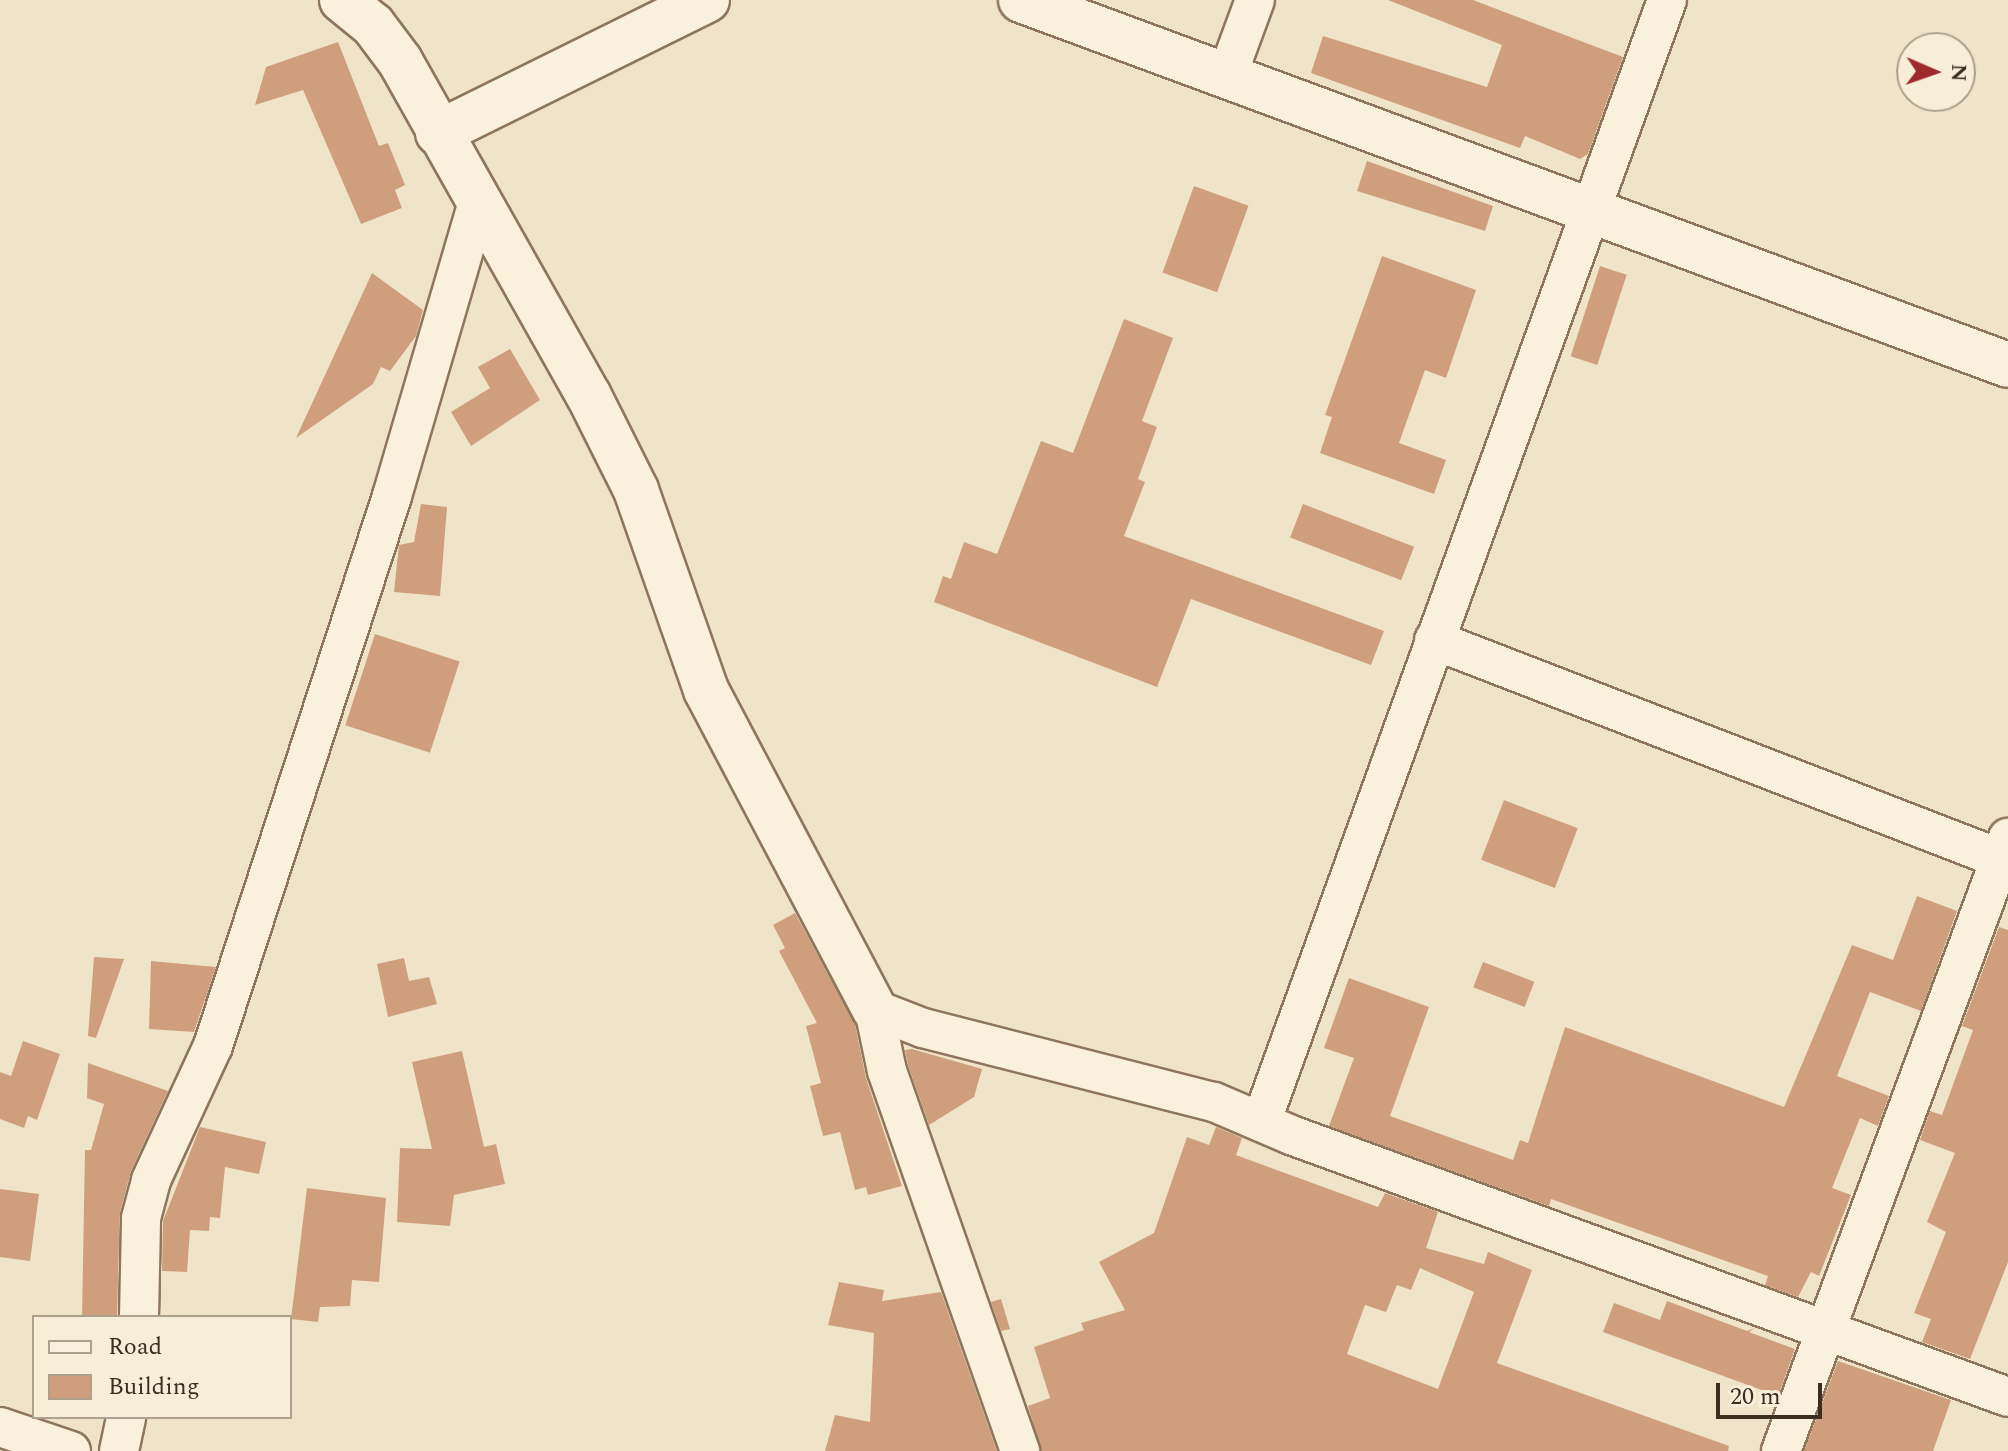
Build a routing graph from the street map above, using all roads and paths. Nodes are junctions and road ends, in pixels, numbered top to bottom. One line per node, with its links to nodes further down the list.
1 (342, 0): 7 (street)
2 (707, 0): 7 (street)
3 (1021, 0): 6 (street)
4 (1255, 0): 6 (street)
5 (1667, 0): 9 (street)
6 (1227, 76): 9 (street)
7 (438, 133): 8 (street)
8 (477, 205): 13 (street); 15 (street)
9 (1591, 209): 10 (street); 11 (street)
10 (2008, 365)
11 (1434, 640): 12 (street); 14 (street)
12 (2004, 848): 16 (street)
13 (874, 1009): 14 (street); 22 (street)
14 (1262, 1120): 16 (street)
15 (139, 1315)
16 (1825, 1330): 17 (street); 23 (street)
17 (2008, 1397)
18 (126, 1419): 21 (street)
19 (0, 1427): 20 (street)
20 (71, 1451)
21 (119, 1451)
22 (1020, 1451)
23 (1781, 1451)

